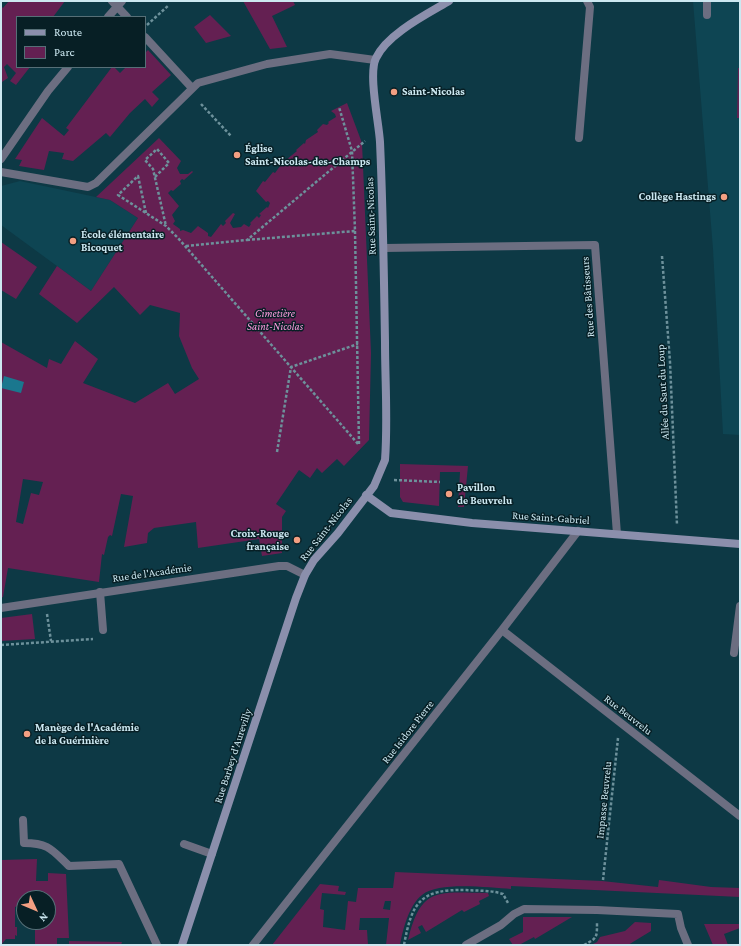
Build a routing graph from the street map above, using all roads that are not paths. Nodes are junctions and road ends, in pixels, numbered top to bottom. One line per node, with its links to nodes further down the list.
1 (449, 1): 9 (street)
2 (587, 1): 12 (street)
3 (707, 1): 5 (street)
4 (117, 3): 6 (street); 7 (street)
5 (707, 15)
6 (109, 16)
7 (126, 16)
8 (146, 38): 11 (street)
9 (375, 60): 11 (street); 15 (street, Rue Saint-Nicolas)
10 (67, 68): 13 (street)
11 (192, 88): 14 (street)
12 (579, 138)
13 (1, 159)
14 (1, 172)
15 (384, 248): 16 (street, Rue Saint-Nicolas); 18 (street, Rue des Bâtisseurs)
16 (366, 495): 17 (street, Rue Saint-Gabriel); 20 (street, Rue Saint-Nicolas)
17 (578, 531): 18 (street, Rue Saint-Gabriel); 25 (street, Rue Isidore Pierre)
18 (617, 534): 19 (street, Rue Saint-Gabriel)
19 (740, 544)
20 (305, 575): 21 (street, Rue de l'Académie); 30 (street, Rue Barbey d'Aurevilly)
21 (100, 592): 23 (street, Rue de l'Académie); 24 (street)
22 (740, 606): 26 (street)
23 (1, 608)
24 (104, 630)
25 (502, 630): 27 (street, Rue Beuvrelu); 33 (street, Rue Isidore Pierre)
26 (734, 653)
27 (740, 816)
28 (23, 820): 31 (street)
29 (184, 844): 30 (street)
30 (212, 854): 32 (street, Rue Barbey d'Aurevilly)
31 (157, 945)
32 (182, 945)
33 (253, 945)
34 (466, 945): 35 (street)
35 (688, 945)

